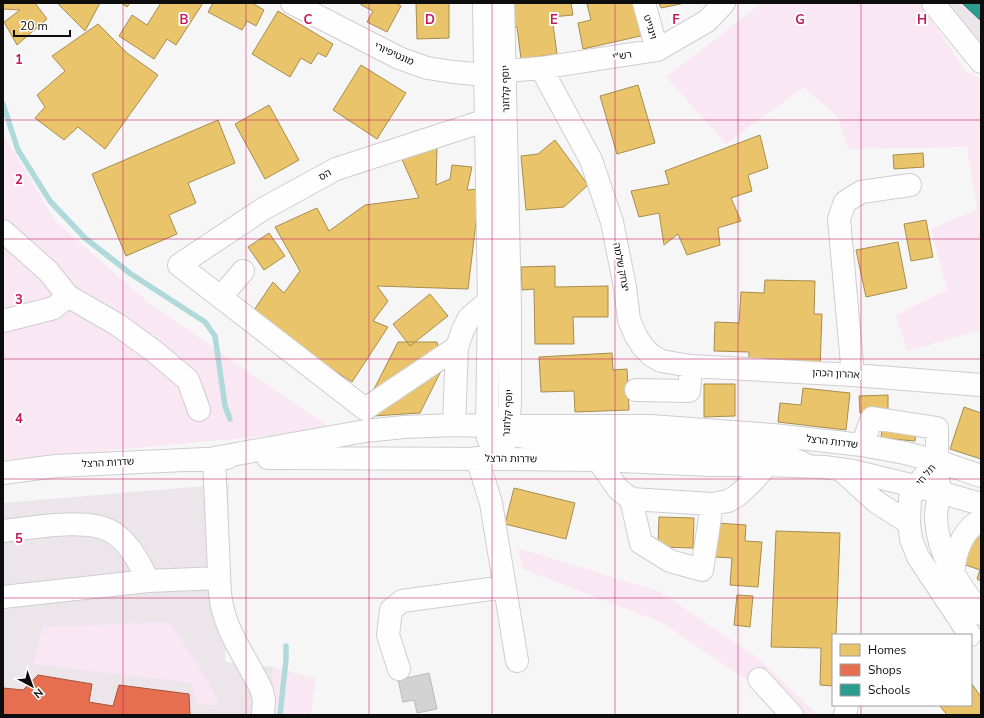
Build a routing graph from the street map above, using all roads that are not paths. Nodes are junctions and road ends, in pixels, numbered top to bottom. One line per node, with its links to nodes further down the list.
1 (292, 3): 10 (street, מונטיפיורי)
2 (484, 3): 10 (street, יוסף קלוזנר)
3 (503, 3): 10 (street, יוסף קלוזנר)
4 (644, 3): 7 (street, וינגייט)
5 (724, 3): 7 (street, רש"י)
6 (933, 3): 8 (street)
7 (657, 50): 9 (street, רש"י)
8 (981, 62)
9 (541, 68): 10 (street, רש"י); 20 (street, יצחק שלמה)
10 (495, 73): 11 (street, יוסף קלוזנר); 28 (street, יוסף קלוזנר)
11 (486, 120): 16 (street, הס); 17 (street, יוסף קלוזנר)
12 (910, 185): 21 (street)
13 (3, 231): 15 (street)
14 (243, 270): 16 (street)
15 (68, 296): 18 (street); 25 (street)
16 (221, 297): 24 (street)
17 (489, 301): 19 (street); 27 (street, יוסף קלוזנר)
18 (3, 321)
19 (456, 348): 24 (street); 26 (street)
20 (691, 366): 21 (street, אהרון הכהן); 23 (street)
21 (853, 375): 22 (street, אהרון הכהן)
22 (981, 385)
23 (636, 390)
24 (365, 409): 29 (street)
25 (199, 410)
26 (454, 425): 27 (street, שדרות הרצל); 29 (street, שדרות הרצל)
27 (487, 426): 28 (street, שדרות הרצל); 33 (street, יוסף קלוזנר)
28 (508, 430): 30 (street, שדרות הרצל); 33 (street, יוסף קלוזנר); 37 (street, שדרות הרצל)
29 (365, 431): 31 (street, שדרות הרצל); 32 (street)
30 (862, 445): 35 (street, שדרות הרצל); 35 (street)
31 (214, 458): 32 (street, שדרות הרצל); 39 (street, שדרות הרצל); 50 (street)
32 (364, 458): 33 (street, שדרות הרצל)
33 (487, 458): 34 (street, שדרות הרצל); 52 (street)
34 (598, 460): 36 (street, שדרות הרצל); 43 (street)
35 (937, 461): 40 (street, שדרות הרצל); 41 (street, תל חי); 42 (street, תל חי)
36 (767, 465): 37 (street, שדרות הרצל); 44 (street)
37 (809, 466): 38 (street, שדרות הרצל)
38 (840, 469): 41 (street, שדרות הרצל); 47 (street)
39 (3, 473)
40 (981, 476)
41 (916, 486): 42 (street, שדרות הרצל); 47 (street, תל חי)
42 (939, 492): 45 (street, שדרות הרצל); 49 (street, תל חי)
43 (631, 499): 44 (street); 44 (street)
44 (712, 504)
45 (981, 504)
46 (981, 520): 49 (street)
47 (909, 523): 55 (street, תל חי)
48 (3, 531): 51 (street)
49 (953, 573): 54 (street, תל חי)
50 (219, 578): 51 (street); 61 (street)
51 (148, 581): 53 (street)
52 (505, 587): 58 (street); 59 (street)
53 (3, 597)
54 (981, 614)
55 (970, 634)
56 (972, 637): 57 (street, תל חי)
57 (981, 651)
58 (517, 661)
59 (399, 669)
60 (759, 679): 62 (street)
61 (263, 715)
62 (792, 715)

